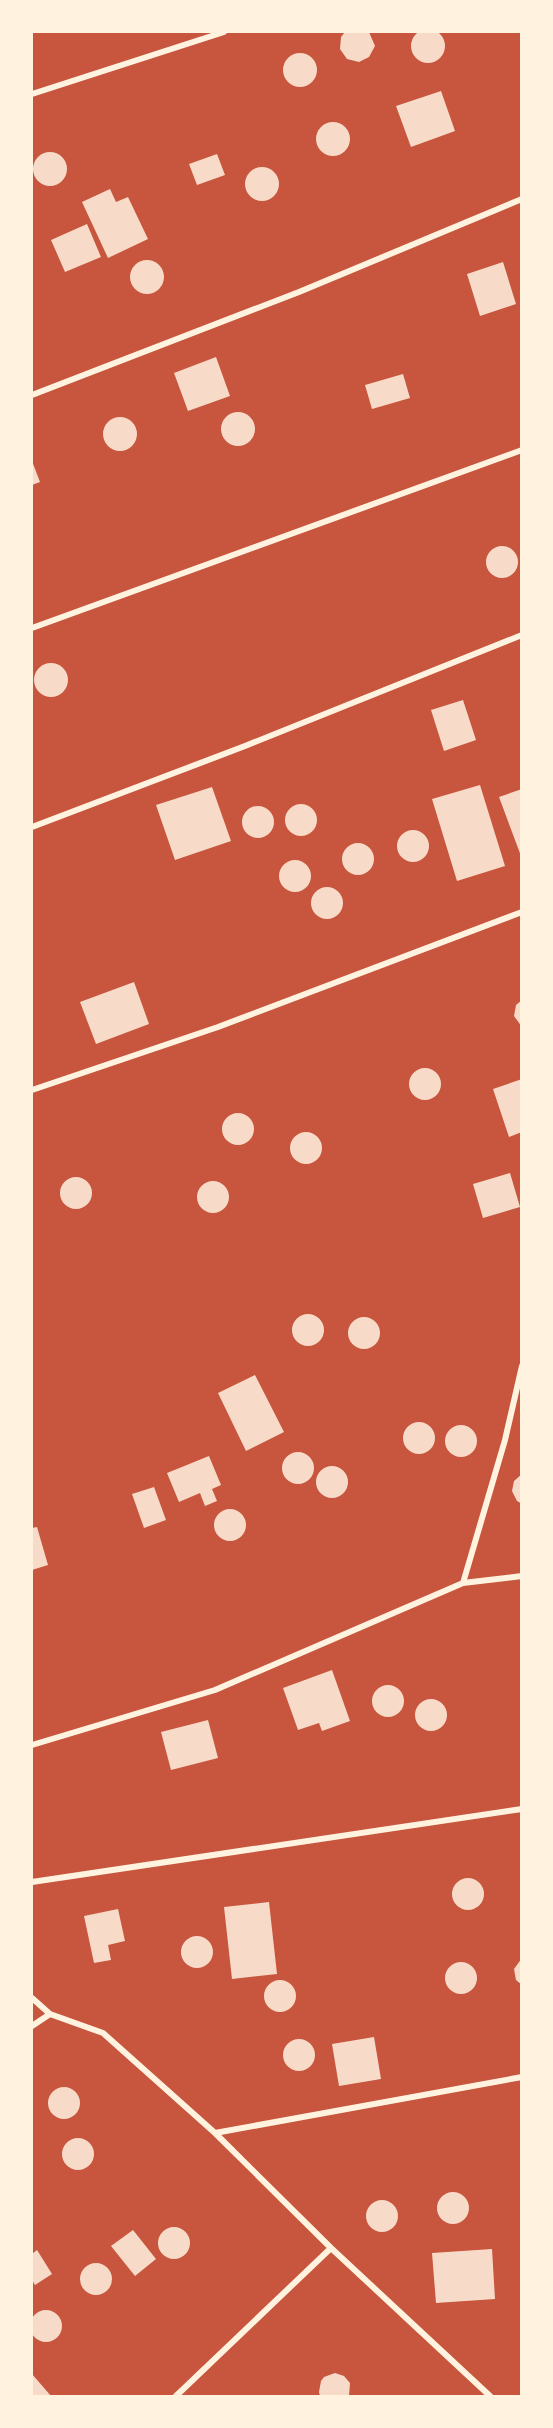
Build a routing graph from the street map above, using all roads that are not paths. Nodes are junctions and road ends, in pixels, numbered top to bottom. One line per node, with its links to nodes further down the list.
1 (224, 32): 2 (street)
2 (32, 94)
3 (522, 199): 4 (street)
4 (32, 395)
5 (522, 450): 6 (street)
6 (32, 628)
7 (522, 635): 8 (street)
8 (32, 827)
9 (522, 912): 10 (street)
10 (32, 1090)
11 (522, 1366): 13 (street)
12 (522, 1576): 13 (street)
13 (463, 1583): 14 (street)
14 (32, 1745)
15 (522, 1809): 16 (street)
16 (32, 1882)
17 (32, 1998): 18 (street)
18 (50, 2014): 19 (street); 21 (street)
19 (32, 2026)
20 (522, 2077): 21 (street)
21 (215, 2133): 22 (street)
22 (331, 2248): 23 (street); 24 (street)
23 (176, 2397)
24 (490, 2397)

